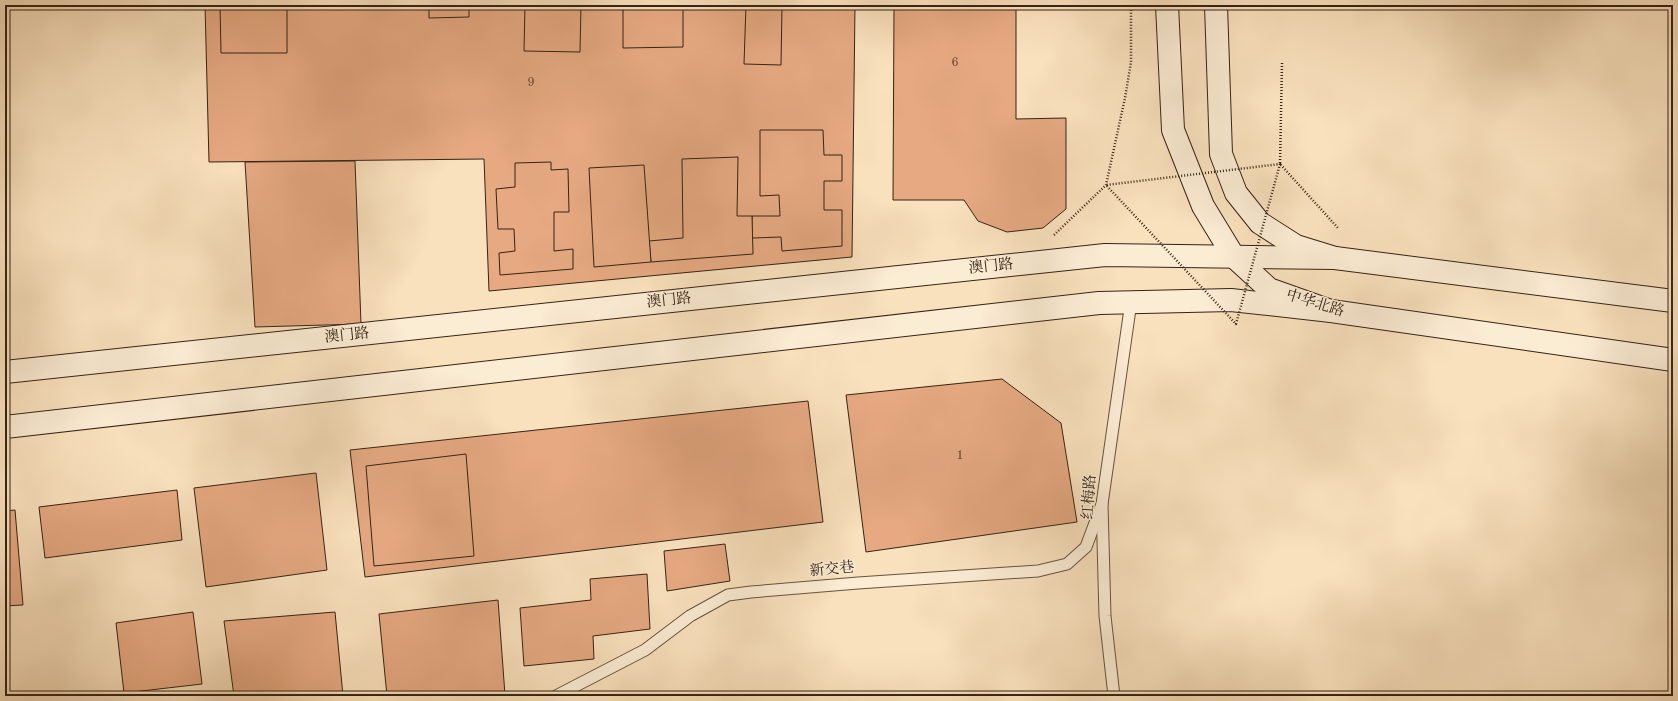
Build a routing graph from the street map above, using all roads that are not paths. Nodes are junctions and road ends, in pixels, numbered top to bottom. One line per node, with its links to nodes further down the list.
1 (1168, 5): 3 (main road, 中华北路)
2 (1216, 5): 4 (main road)
3 (1234, 257): 4 (main road, 澳门路); 7 (main road, 中华北路); 9 (main road, 澳门路)
4 (1335, 258): 5 (main road)
5 (1673, 301)
6 (1131, 302): 7 (main road); 10 (main road); 11 (lane, 红梅路)
7 (1331, 311): 8 (main road, 中华北路)
8 (1673, 360)
9 (5, 372)
10 (5, 427)
11 (1102, 504): 12 (lane, 新交巷); 13 (lane, 红梅路)
12 (556, 696)
13 (1114, 696)

